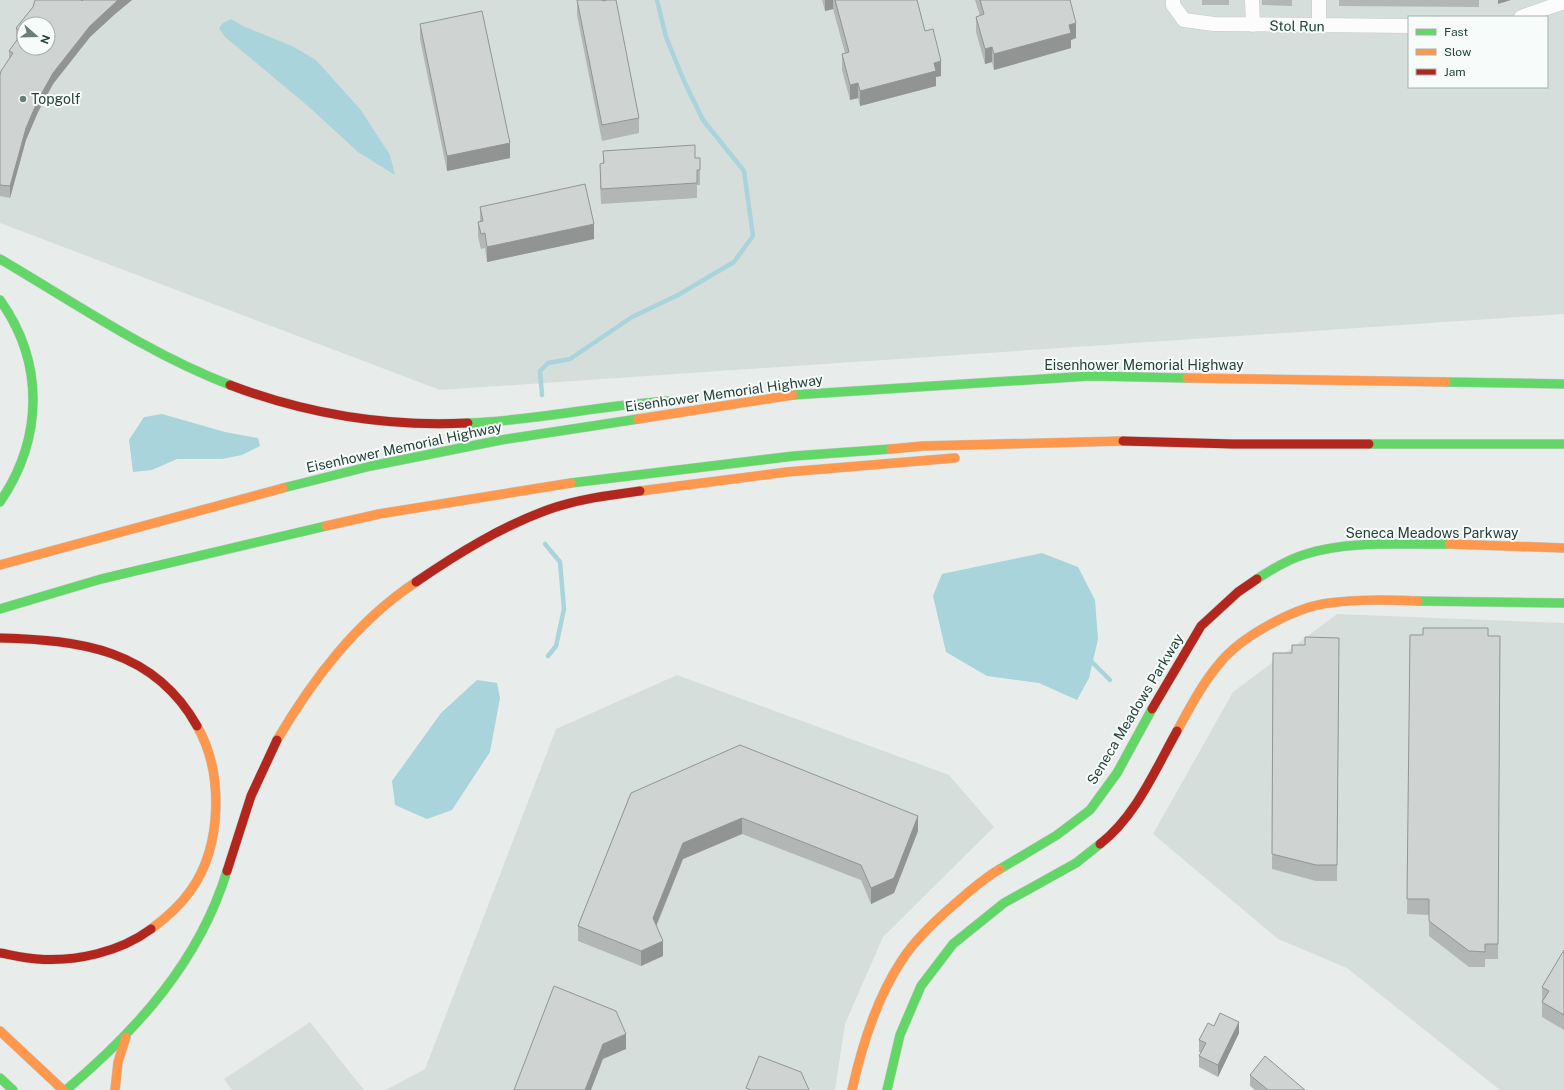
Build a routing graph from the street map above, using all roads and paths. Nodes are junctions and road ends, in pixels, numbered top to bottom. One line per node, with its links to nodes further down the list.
1 (1173, 0): 6 (street, Stol Run)
2 (1252, 0): 6 (street)
3 (1319, 0): 7 (street)
4 (1564, 2): 5 (street)
5 (1523, 16)
6 (1253, 25): 7 (street, Stol Run)
7 (1320, 26): 8 (street, Stol Run)
8 (1408, 26)
9 (0, 259): 13 (main road)
10 (0, 300): 19 (main road)
11 (1564, 384): 12 (main road, Eisenhower Memorial Highway)
12 (790, 395): 14 (main road); 21 (main road, Eisenhower Memorial Highway)
13 (682, 400)
14 (698, 400)
15 (1106, 440): 16 (main road); 17 (main road); 23 (main road)
16 (1564, 444)
17 (987, 454)
18 (963, 457): 27 (main road)
19 (0, 502)
20 (1564, 548): 32 (main road, Seneca Meadows Parkway)
21 (0, 565)
22 (1564, 603): 33 (main road)
23 (0, 609)
24 (0, 638): 25 (main road)
25 (0, 953)
26 (0, 1031): 30 (main road)
27 (128, 1032): 30 (main road); 31 (main road)
28 (0, 1078): 29 (main road)
29 (13, 1090)
30 (64, 1090)
31 (115, 1090)
32 (852, 1090)
33 (886, 1090)

